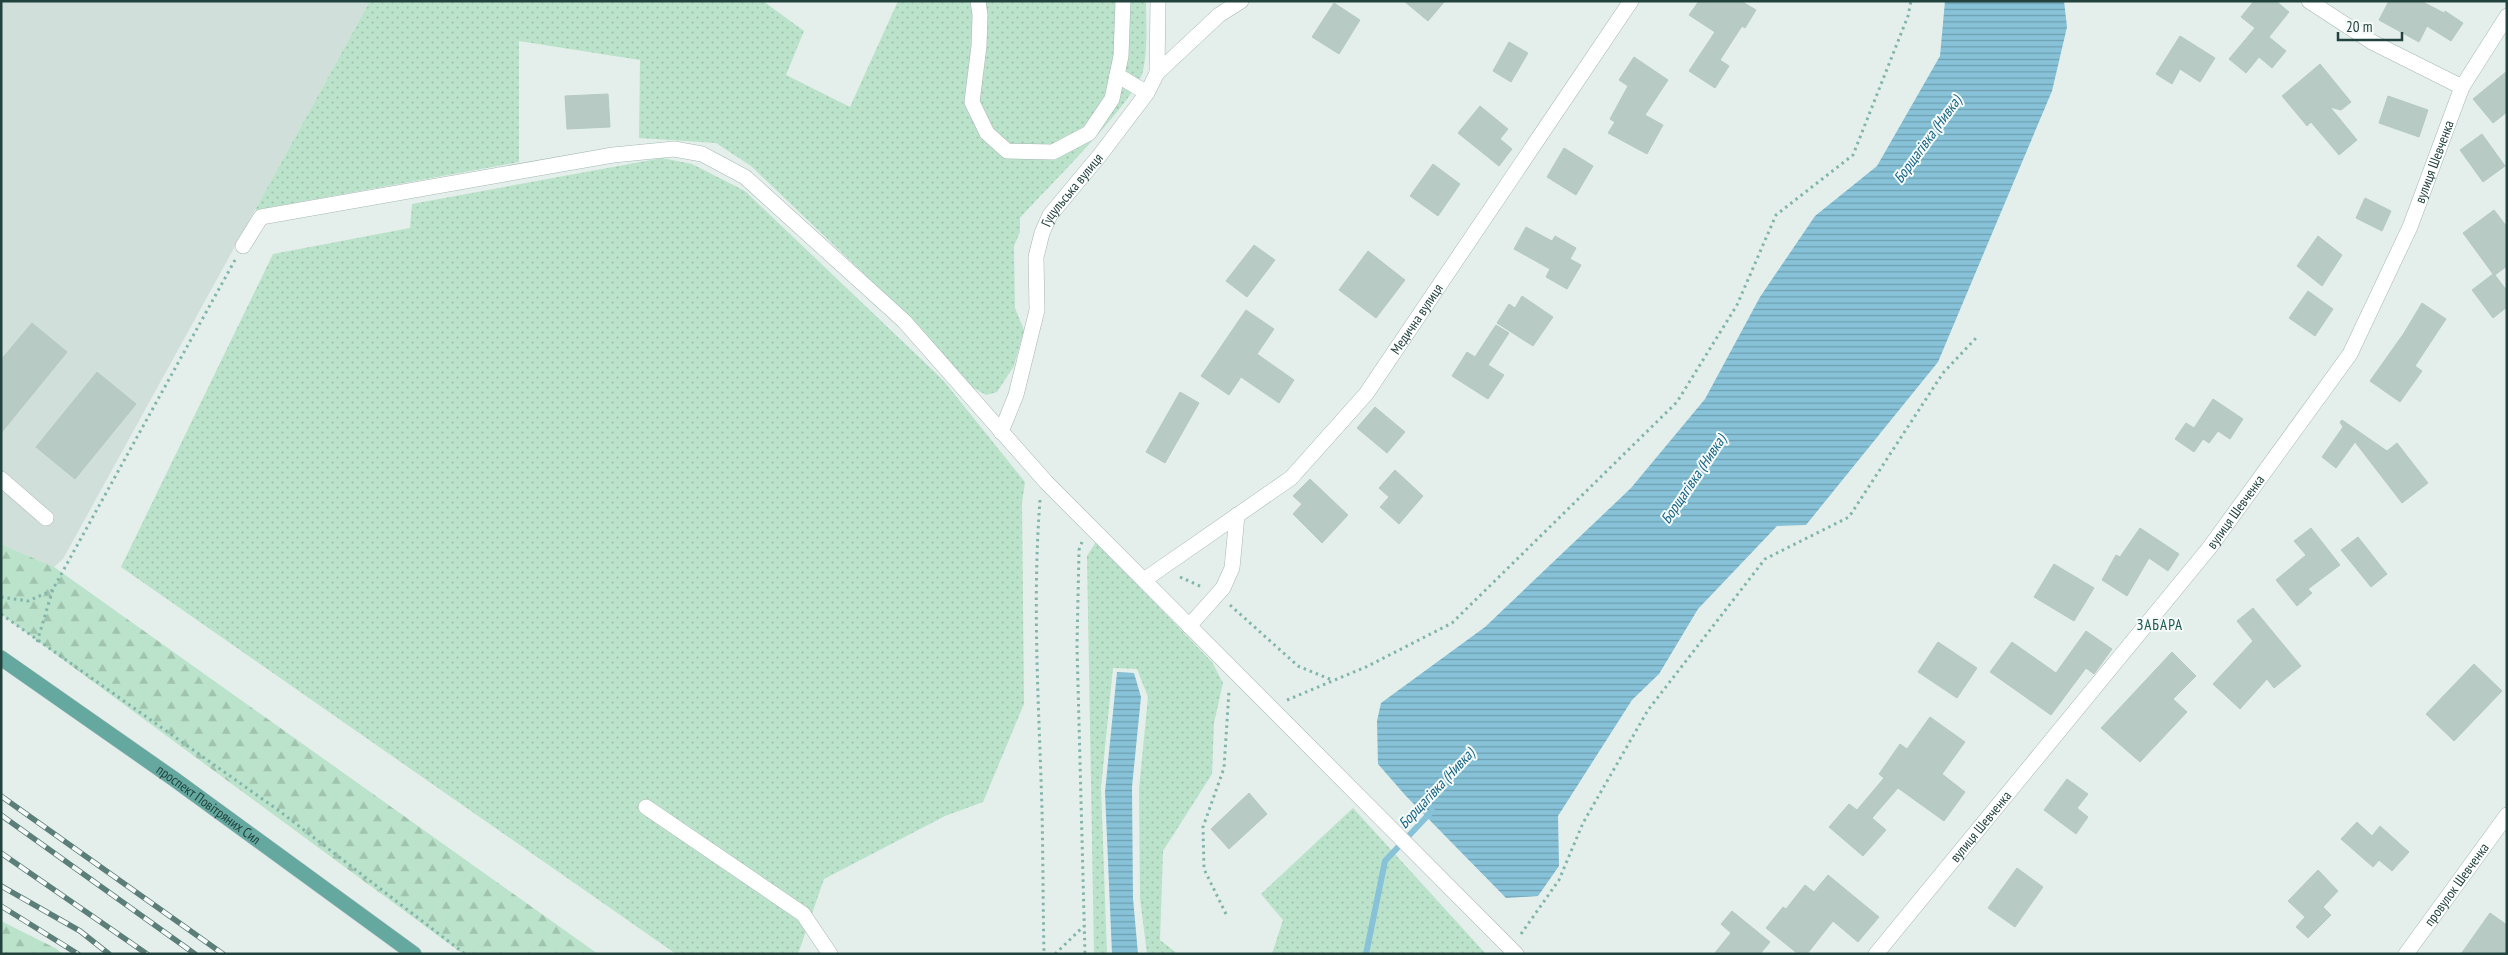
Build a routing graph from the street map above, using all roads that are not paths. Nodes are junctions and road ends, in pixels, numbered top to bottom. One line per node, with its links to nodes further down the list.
1 (978, 1): 9 (street)
2 (1123, 1): 9 (street)
3 (1158, 1): 8 (street)
4 (1240, 1): 8 (street, Гуцульська вулиця)
5 (1632, 1): 15 (street, Медична вулиця)
6 (2309, 1): 10 (street)
7 (2507, 16): 10 (street, вулиця Шевченка)
8 (1157, 73): 11 (street, Гуцульська вулиця)
9 (1117, 75): 11 (street)
10 (2462, 87): 25 (street, вулиця Шевченка)
11 (1148, 93): 13 (street, Гуцульська вулиця)
12 (243, 246): 13 (street)
13 (1001, 432): 17 (street)
14 (1, 479): 16 (street)
15 (1237, 515): 17 (street, Медична вулиця); 18 (street)
16 (46, 518)
17 (1144, 580): 18 (street)
18 (1189, 626): 22 (street)
19 (1, 658): 23 (main road, проспект Повітряних Сил)
20 (646, 807): 24 (street)
21 (2507, 815): 26 (street, провулок Шевченка)
22 (1513, 951)
23 (414, 954)
24 (830, 954)
25 (1876, 954)
26 (2406, 954)

